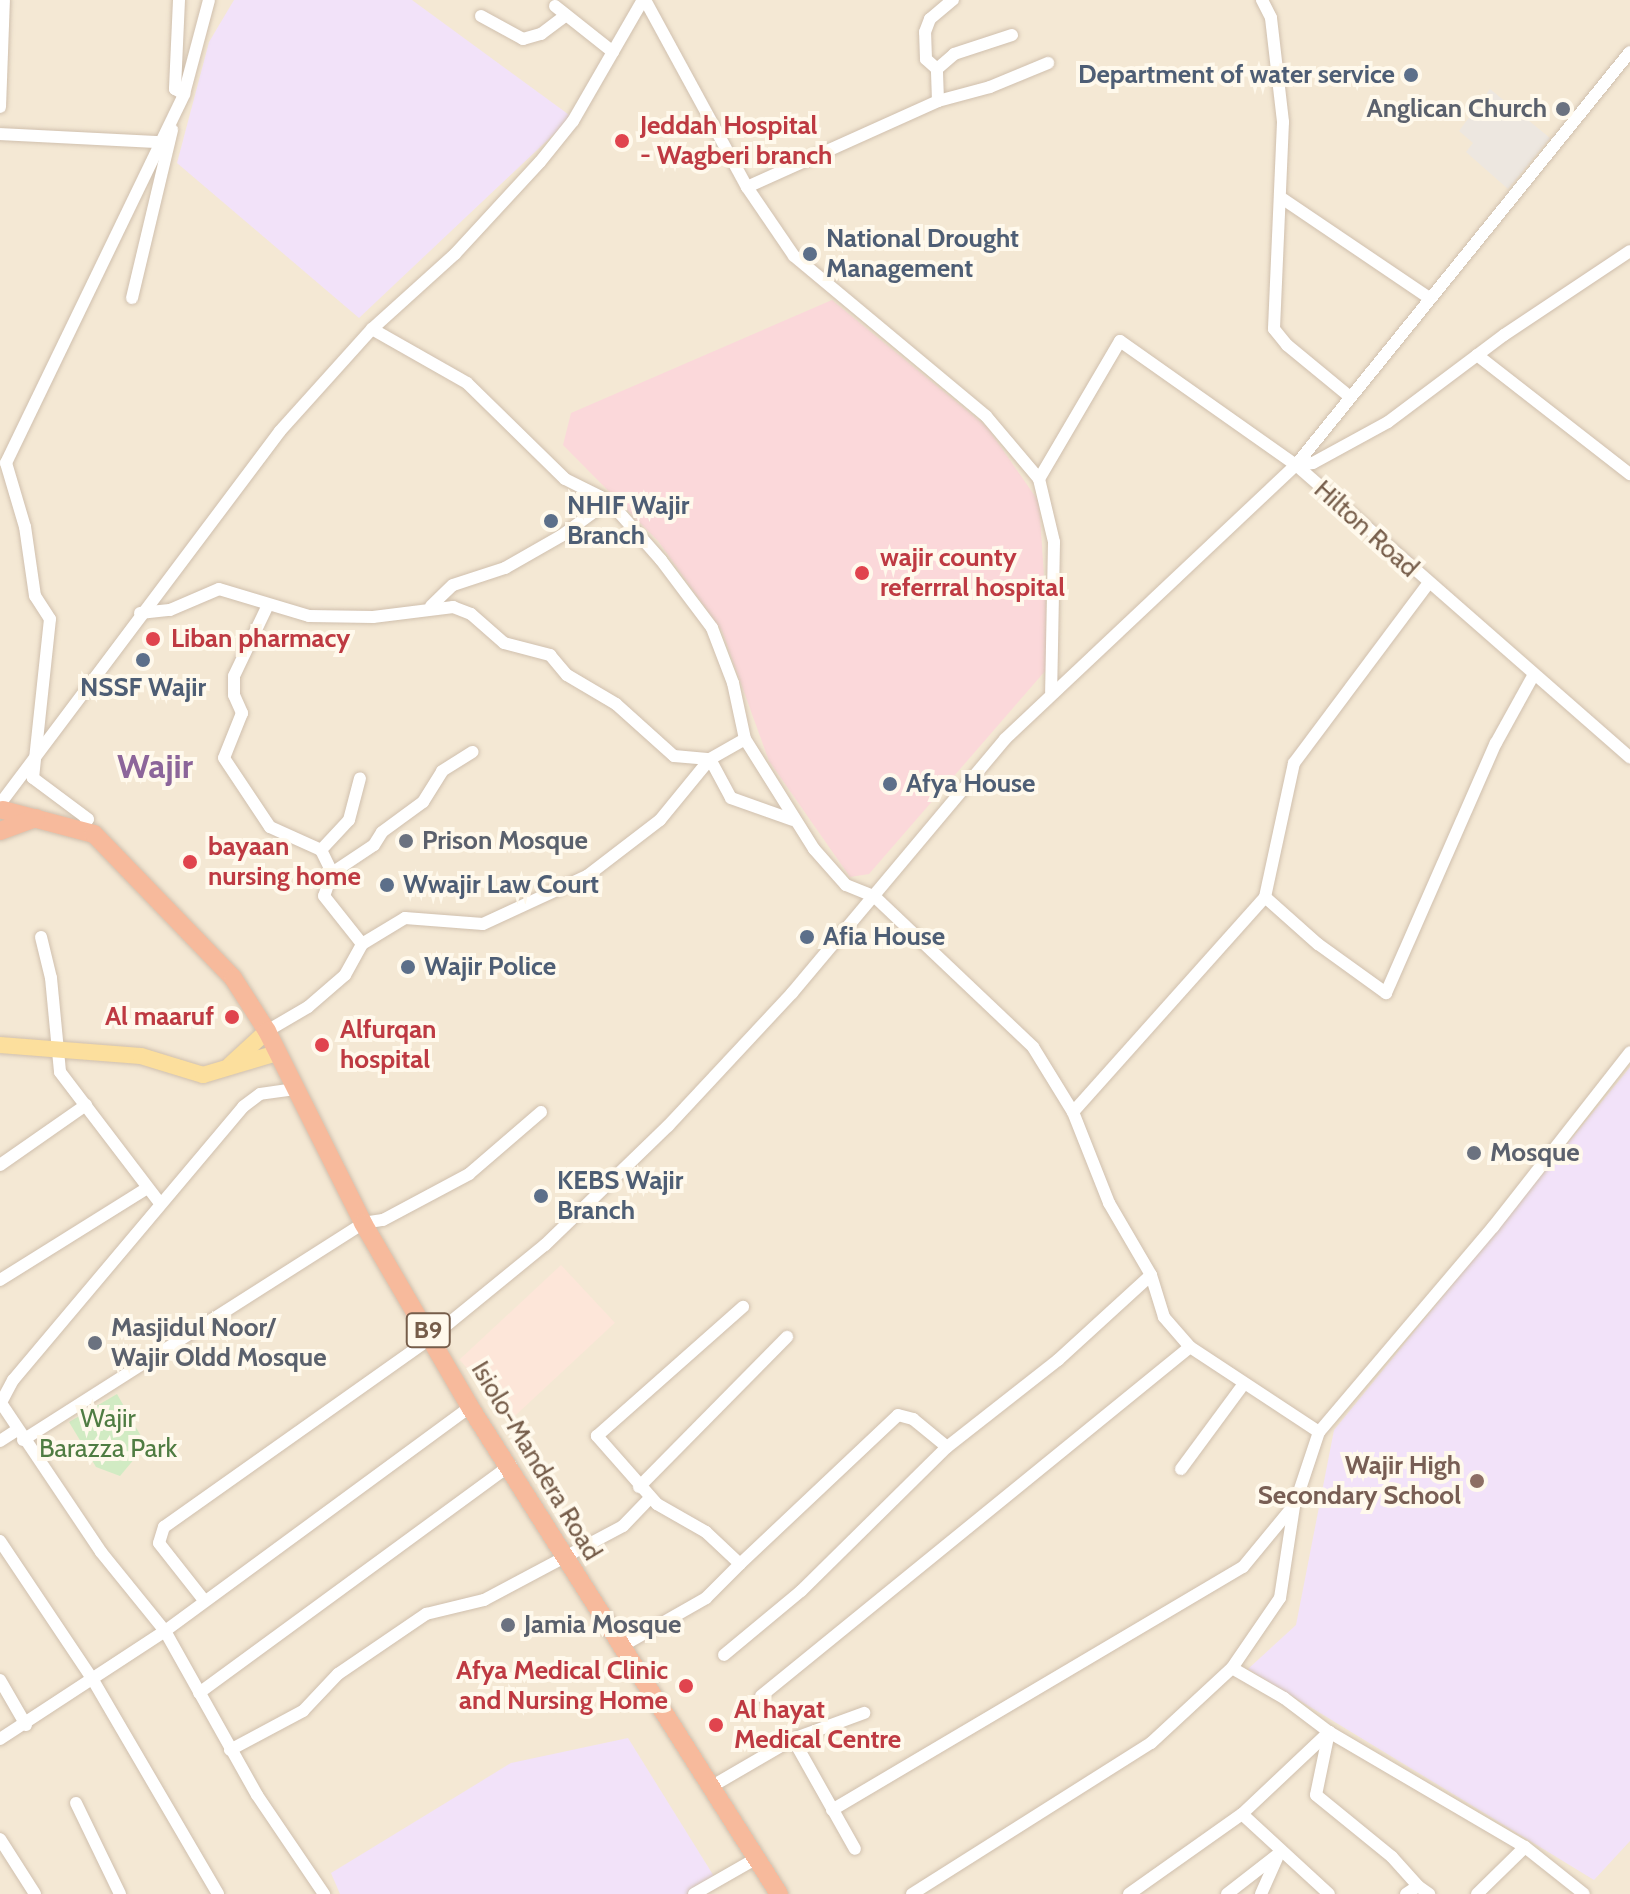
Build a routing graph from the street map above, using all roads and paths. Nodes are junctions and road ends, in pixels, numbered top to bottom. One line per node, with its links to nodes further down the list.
1 (4, 0): 17 (street)
2 (179, 0): 15 (street)
3 (209, 0): 15 (street)
4 (644, 0): 11 (street); 20 (street)
5 (953, 0): 14 (street)
6 (1262, 0): 21 (street)
7 (555, 6): 8 (street)
8 (566, 15): 9 (street); 11 (street)
9 (481, 16)
10 (1012, 35): 14 (street)
11 (613, 52): 25 (street)
12 (1630, 52): 24 (street)
13 (1048, 63): 16 (street)
14 (937, 69): 16 (street)
15 (183, 96): 19 (street); 23 (street)
16 (938, 101): 20 (street)
17 (0, 107)
18 (0, 134): 19 (street)
19 (160, 142): 28 (street)
20 (747, 187): 31 (street)
21 (1283, 199): 24 (street); 27 (street)
22 (1630, 251): 26 (street, Hilton Road)
23 (132, 298)
24 (1429, 298): 27 (street)
25 (372, 329): 32 (street); 36 (street)
26 (1477, 355): 29 (street, Hilton Road); 30 (street)
27 (1350, 397): 29 (street)
28 (3, 458): 40 (street)
29 (1296, 465): 31 (street); 33 (street, Hilton Road); 38 (street)
30 (1630, 474)
31 (1039, 479): 38 (street)
32 (609, 501): 35 (street); 39 (street)
33 (1427, 585): 37 (street, Hilton Road); 53 (street)
34 (267, 607): 35 (street); 36 (street); 50 (street)
35 (429, 609): 43 (street)
36 (140, 613): 40 (street)
37 (1533, 676): 42 (street, Hilton Road); 53 (street)
38 (1051, 692): 52 (street)
39 (745, 739): 43 (street); 48 (street)
40 (39, 748): 44 (street); 49 (street)
41 (472, 752): 51 (street)
42 (1630, 757)
43 (710, 759): 48 (street); 55 (street)
44 (18, 774): 46 (street); 47 (street)
45 (360, 778): 50 (street)
46 (0, 787)
47 (1, 816): 49 (highway)
48 (796, 821): 52 (street)
49 (83, 827): 56 (highway, Isiolo-Mandera Road / B9)
50 (321, 850): 51 (street)
51 (332, 873): 55 (street)
52 (875, 897): 65 (street); 73 (street)
53 (1265, 897): 65 (street)
54 (41, 937): 58 (street)
55 (362, 944): 56 (street)
56 (267, 1031): 60 (highway, Isiolo-Mandera Road / B9); 61 (main road)
57 (0, 1045): 58 (main road)
58 (56, 1050): 61 (main road); 63 (street)
59 (1630, 1052): 79 (street)
60 (277, 1053): 61 (main road); 62 (highway, Isiolo-Mandera Road / B9)
61 (230, 1065)
62 (295, 1089): 68 (street); 69 (highway, Isiolo-Mandera Road / B9)
63 (86, 1105): 66 (street); 67 (street)
64 (541, 1112): 69 (street)
65 (1073, 1112): 70 (street)
66 (0, 1165)
67 (147, 1188): 68 (street); 71 (street)
68 (159, 1202): 77 (street)
69 (363, 1223): 73 (highway, Isiolo-Mandera Road / B9); 80 (street)
70 (1151, 1275): 75 (street); 82 (street)
71 (0, 1280)
72 (743, 1307): 85 (street)
73 (432, 1337): 78 (highway, Isiolo-Mandera Road / B9); 91 (street)
74 (787, 1337): 85 (street)
75 (1190, 1347): 76 (street); 99 (street)
76 (1243, 1385): 79 (street); 84 (street)
77 (1, 1402): 80 (street)
78 (470, 1407): 83 (highway, Isiolo-Mandera Road / B9); 91 (street)
79 (1319, 1432): 87 (street)
80 (20, 1435): 81 (street); 92 (street)
81 (0, 1441)
82 (947, 1447): 90 (street); 94 (street)
83 (511, 1465): 89 (highway, Isiolo-Mandera Road / B9); 98 (street)
84 (1181, 1469)
85 (639, 1487): 86 (street)
86 (650, 1498): 89 (street); 90 (street)
87 (1295, 1504): 95 (street); 108 (street)
88 (0, 1541): 97 (street)
89 (562, 1555): 93 (highway, Isiolo-Mandera Road / B9); 105 (street)
90 (740, 1564): 93 (street)
91 (203, 1599): 92 (street)
92 (165, 1631): 97 (street); 98 (street)
93 (622, 1646): 106 (highway, Isiolo-Mandera Road / B9)
94 (724, 1655)
95 (1232, 1668): 102 (street); 122 (street)
96 (0, 1680): 101 (street)
97 (93, 1680): 101 (street); 118 (street)
98 (199, 1693): 105 (street)
99 (761, 1696)
100 (864, 1713): 104 (street)
101 (26, 1725): 103 (street)
102 (1329, 1732): 109 (street); 111 (street); 115 (street)
103 (0, 1739)
104 (793, 1739): 106 (street); 108 (street)
105 (230, 1750): 119 (street)
106 (714, 1785): 114 (highway, Isiolo-Mandera Road / B9)
107 (76, 1803): 117 (street)
108 (832, 1810): 112 (street)
109 (1242, 1814): 113 (street); 123 (street)
110 (0, 1839): 116 (street)
111 (1525, 1847): 128 (street); 129 (street)
112 (855, 1849)
113 (1281, 1852): 124 (street); 125 (street); 126 (street)
114 (757, 1858): 120 (street); 121 (highway, Isiolo-Mandera Road / B9)
115 (1423, 1890): 127 (street)
116 (35, 1894)
117 (120, 1894)
118 (218, 1894)
119 (324, 1894)
120 (694, 1894)
121 (779, 1894)
122 (912, 1894)
123 (1129, 1894)
124 (1227, 1894)
125 (1261, 1894)
126 (1329, 1894)
127 (1406, 1894)
128 (1477, 1894)
129 (1584, 1894)

